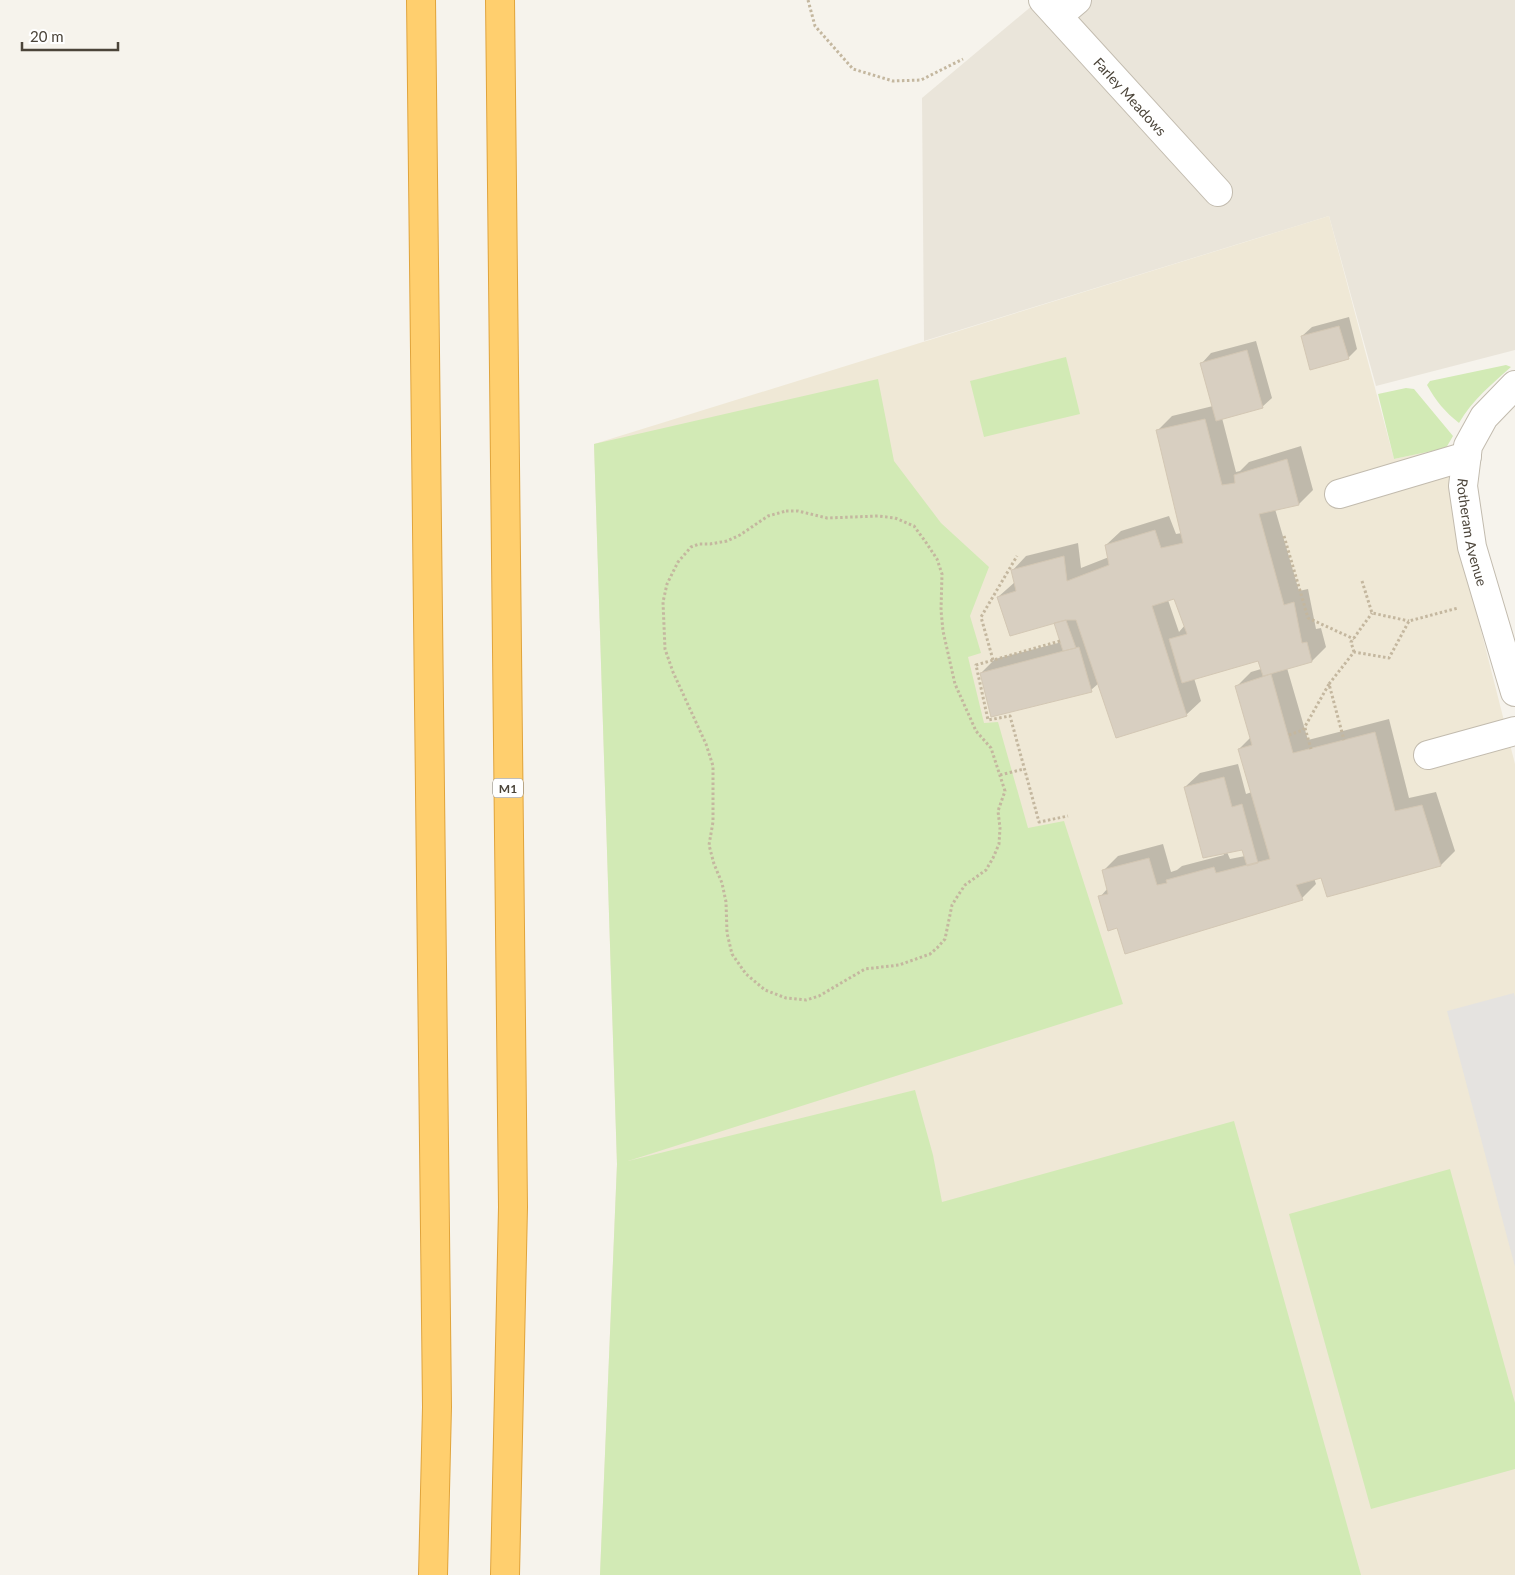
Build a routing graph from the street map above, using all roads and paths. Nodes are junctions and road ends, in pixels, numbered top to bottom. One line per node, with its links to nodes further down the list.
1 (421, 0): 31 (highway)
2 (500, 0): 32 (highway, M1)
3 (808, 0): 5 (path)
4 (1060, 5): 6 (street, Farley Meadows)
5 (963, 59)
6 (1218, 192)
7 (1515, 384): 8 (street, Rotheram Avenue)
8 (1467, 456): 9 (street); 13 (street, Rotheram Avenue)
9 (1339, 494)
10 (1284, 536): 16 (path)
11 (1017, 556): 19 (path)
12 (1362, 581): 14 (path)
13 (1488, 600): 15 (path); 21 (street, Rotheram Avenue)
14 (1372, 613): 15 (path); 16 (path)
15 (1409, 621): 18 (path)
16 (1354, 639): 18 (path)
17 (1060, 641): 19 (path)
18 (1354, 652): 20 (path)
19 (994, 660): 28 (path)
20 (1329, 684): 22 (path); 25 (path)
21 (1515, 692)
22 (1304, 727): 24 (path); 26 (path)
23 (1515, 731): 27 (street)
24 (1289, 735)
25 (1344, 740)
26 (1311, 749)
27 (1428, 755)
28 (1024, 769): 29 (path); 30 (path)
29 (1000, 775): 29 (path)
30 (1068, 816)
31 (434, 1575)
32 (505, 1575)

